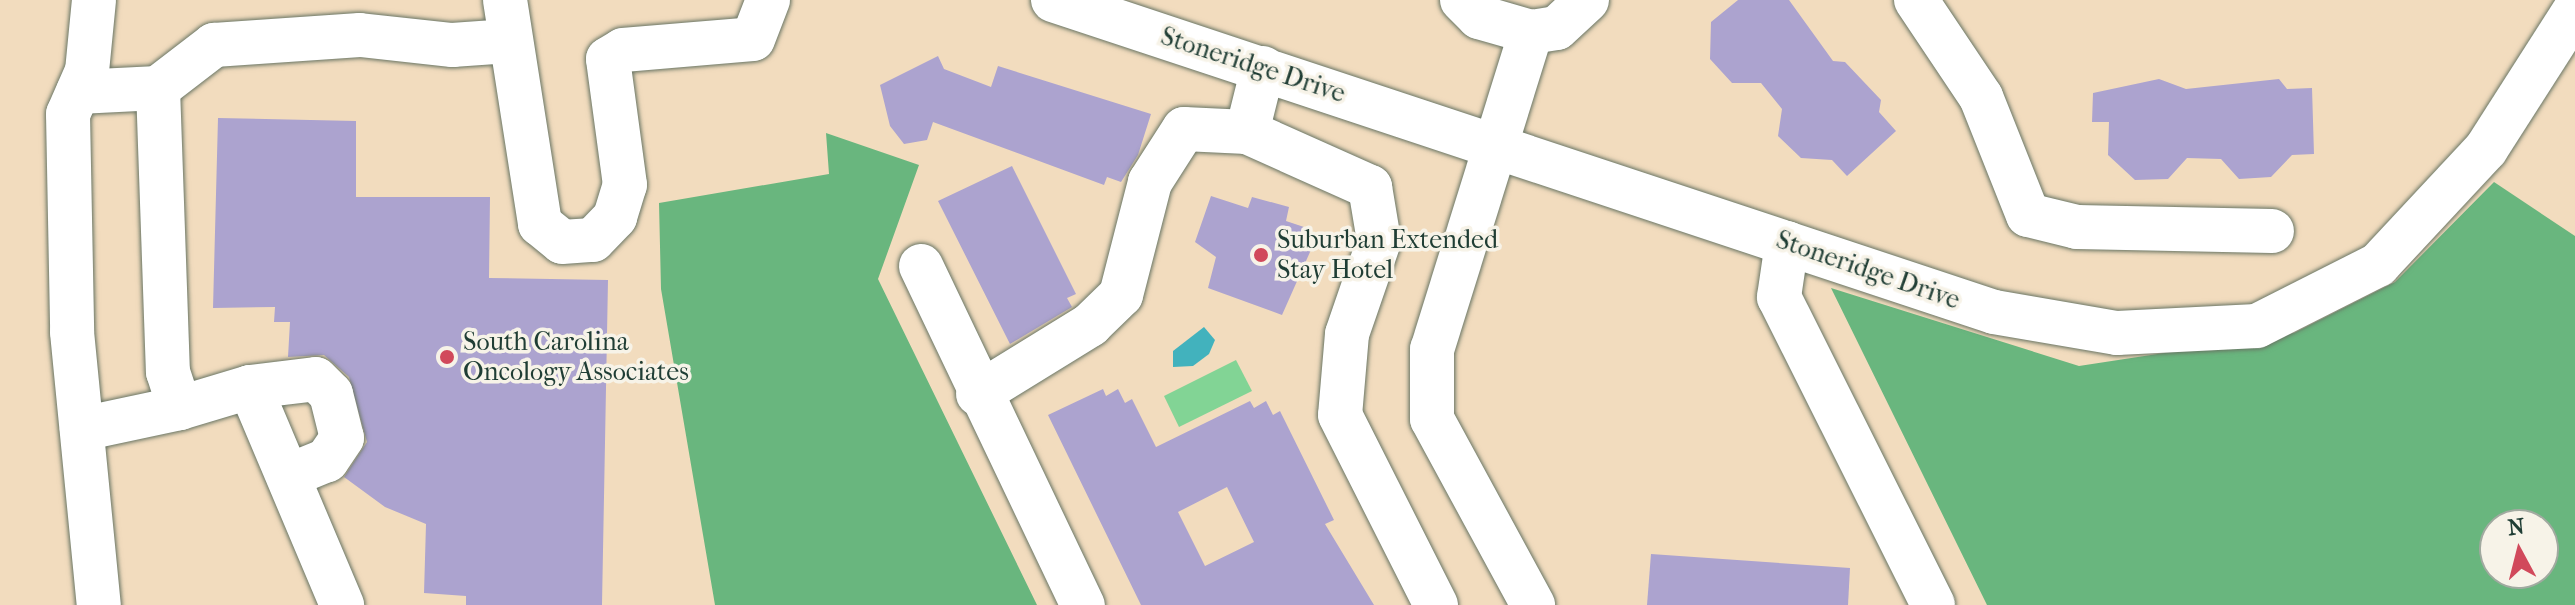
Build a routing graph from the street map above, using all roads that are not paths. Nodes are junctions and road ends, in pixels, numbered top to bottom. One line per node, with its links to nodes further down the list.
1 (94, 0): 12 (street)
2 (768, 0): 8 (street)
3 (1053, 0): 10 (street, Stoneridge Drive)
4 (1462, 0): 9 (street)
5 (1587, 0): 9 (street)
6 (1916, 0): 15 (street)
7 (2575, 10): 16 (street, Stoneridge Drive)
8 (507, 20): 11 (street)
9 (1531, 32): 14 (street)
10 (1263, 68): 13 (street); 14 (street, Stoneridge Drive)
11 (158, 88): 12 (street); 20 (street)
12 (78, 92): 21 (street)
13 (1247, 132): 19 (street); 26 (street)
14 (1499, 147): 16 (street, Stoneridge Drive); 27 (street)
15 (2272, 231)
16 (1787, 243): 28 (street)
17 (921, 266): 19 (street)
18 (250, 387): 20 (street); 22 (street); 22 (street)
19 (978, 394): 25 (street)
20 (180, 408): 21 (street)
21 (82, 429): 23 (street)
22 (288, 476): 24 (street)
23 (99, 605)
24 (342, 605)
25 (1083, 605)
26 (1436, 605)
27 (1533, 605)
28 (1933, 605)

